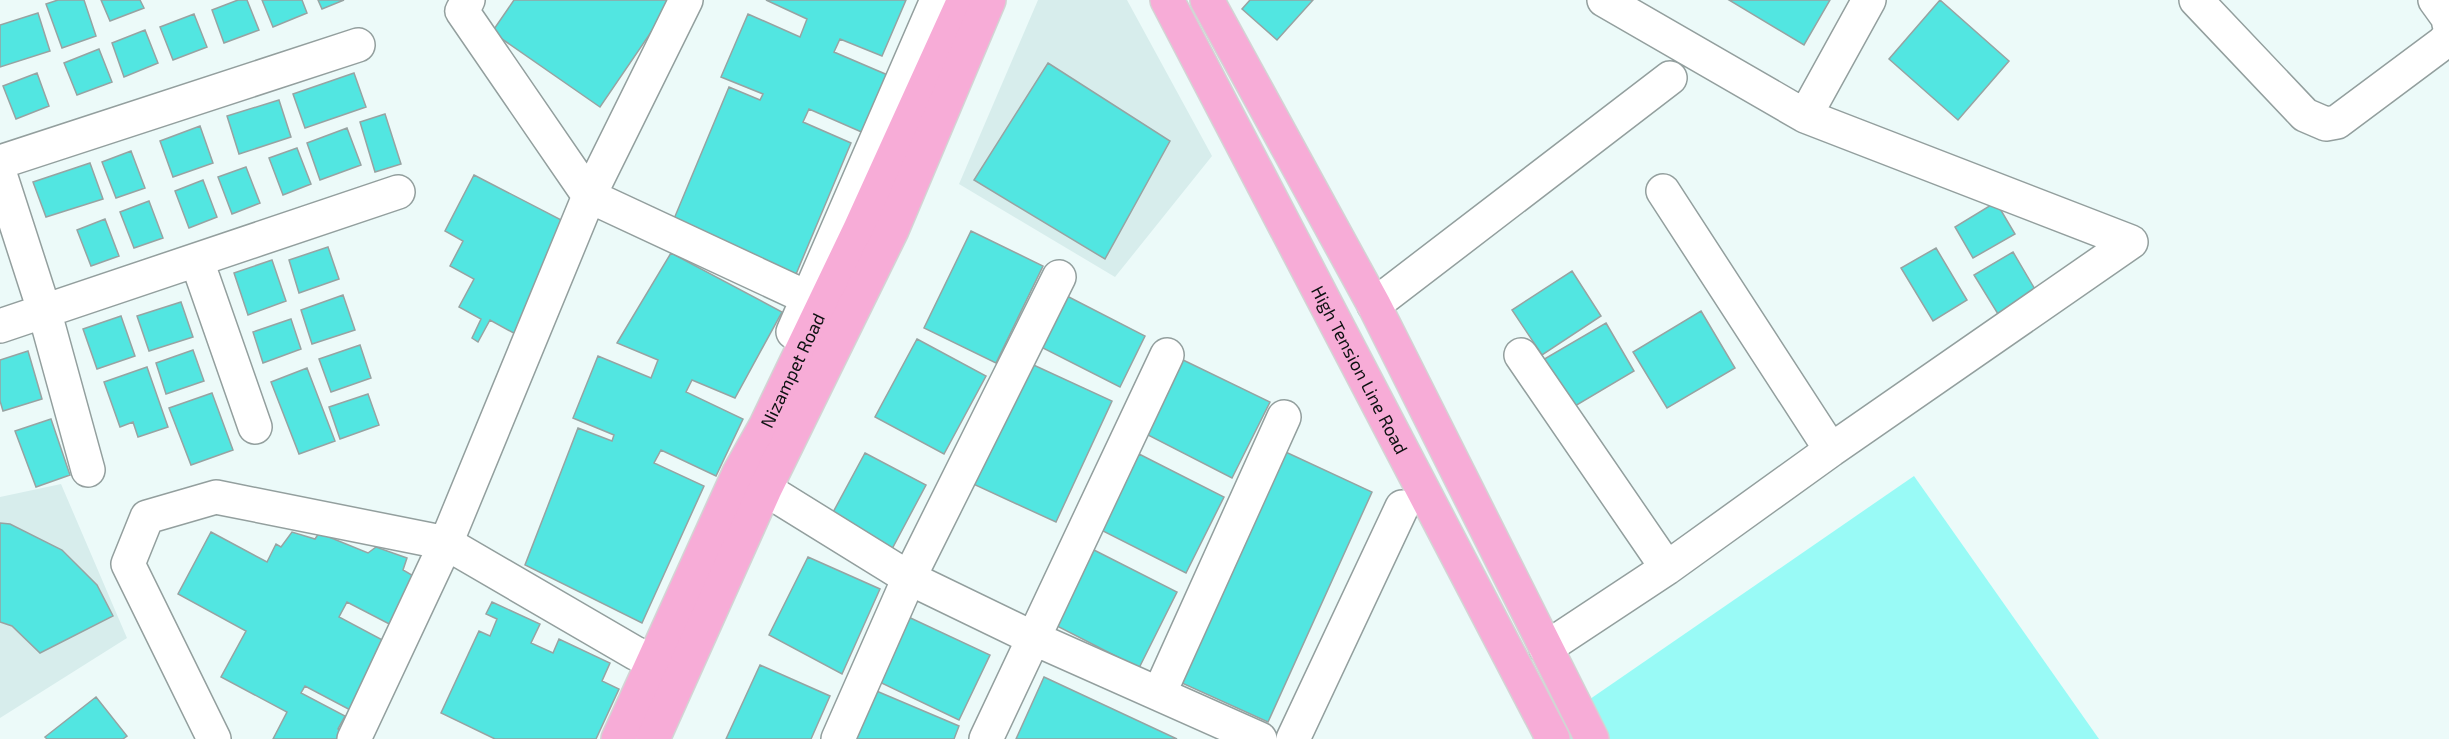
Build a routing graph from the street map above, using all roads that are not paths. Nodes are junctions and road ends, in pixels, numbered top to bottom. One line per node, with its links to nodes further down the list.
1 (686, 0): 23 (street)
2 (937, 0): 26 (street)
3 (964, 0): 26 (main road, Nizampet Road)
4 (989, 0): 36 (main road, Nizampet Road)
5 (1167, 0): 20 (main road, High Tension Line Road)
6 (1208, 0): 18 (main road)
7 (1604, 0): 16 (street)
8 (1869, 0): 16 (street)
9 (2196, 0): 13 (street)
10 (2435, 0): 12 (street)
11 (461, 4): 23 (street)
12 (2449, 24)
13 (2449, 36)
14 (358, 45): 17 (street)
15 (1670, 78): 27 (street)
16 (1805, 116): 34 (street)
17 (0, 162)
18 (1296, 162): 20 (main road); 27 (main road)
19 (0, 174): 28 (street)
20 (1261, 180): 54 (main road, High Tension Line Road)
21 (1663, 191): 34 (street)
22 (398, 192): 24 (street)
23 (589, 196): 26 (street); 38 (street)
24 (197, 261): 28 (street); 33 (street)
25 (1059, 277): 40 (street)
26 (816, 302): 36 (main road, Nizampet Road); 43 (street)
27 (1374, 305): 42 (main road)
28 (44, 310): 29 (street); 35 (street)
29 (0, 326)
30 (1167, 355): 41 (street)
31 (1521, 356): 39 (street)
32 (1284, 417): 44 (street)
33 (255, 427)
34 (1831, 450): 39 (street)
35 (88, 470)
36 (752, 481): 40 (street); 43 (main road, Nizampet Road); 50 (main road, Nizampet Road)
37 (1402, 507): 53 (street)
38 (446, 543): 43 (street); 46 (street); 47 (street)
39 (1667, 568): 42 (street)
40 (909, 578): 41 (street); 51 (street)
41 (1033, 638): 44 (street); 52 (street)
42 (1546, 648): 55 (main road)
43 (646, 659): 48 (street); 49 (main road, Nizampet Road)
44 (1159, 694): 45 (street)
45 (1253, 738)
46 (214, 739)
47 (354, 739)
48 (603, 739)
49 (618, 739)
50 (653, 739)
51 (838, 739)
52 (986, 739)
53 (1293, 739)
54 (1553, 739)
55 (1592, 739)

